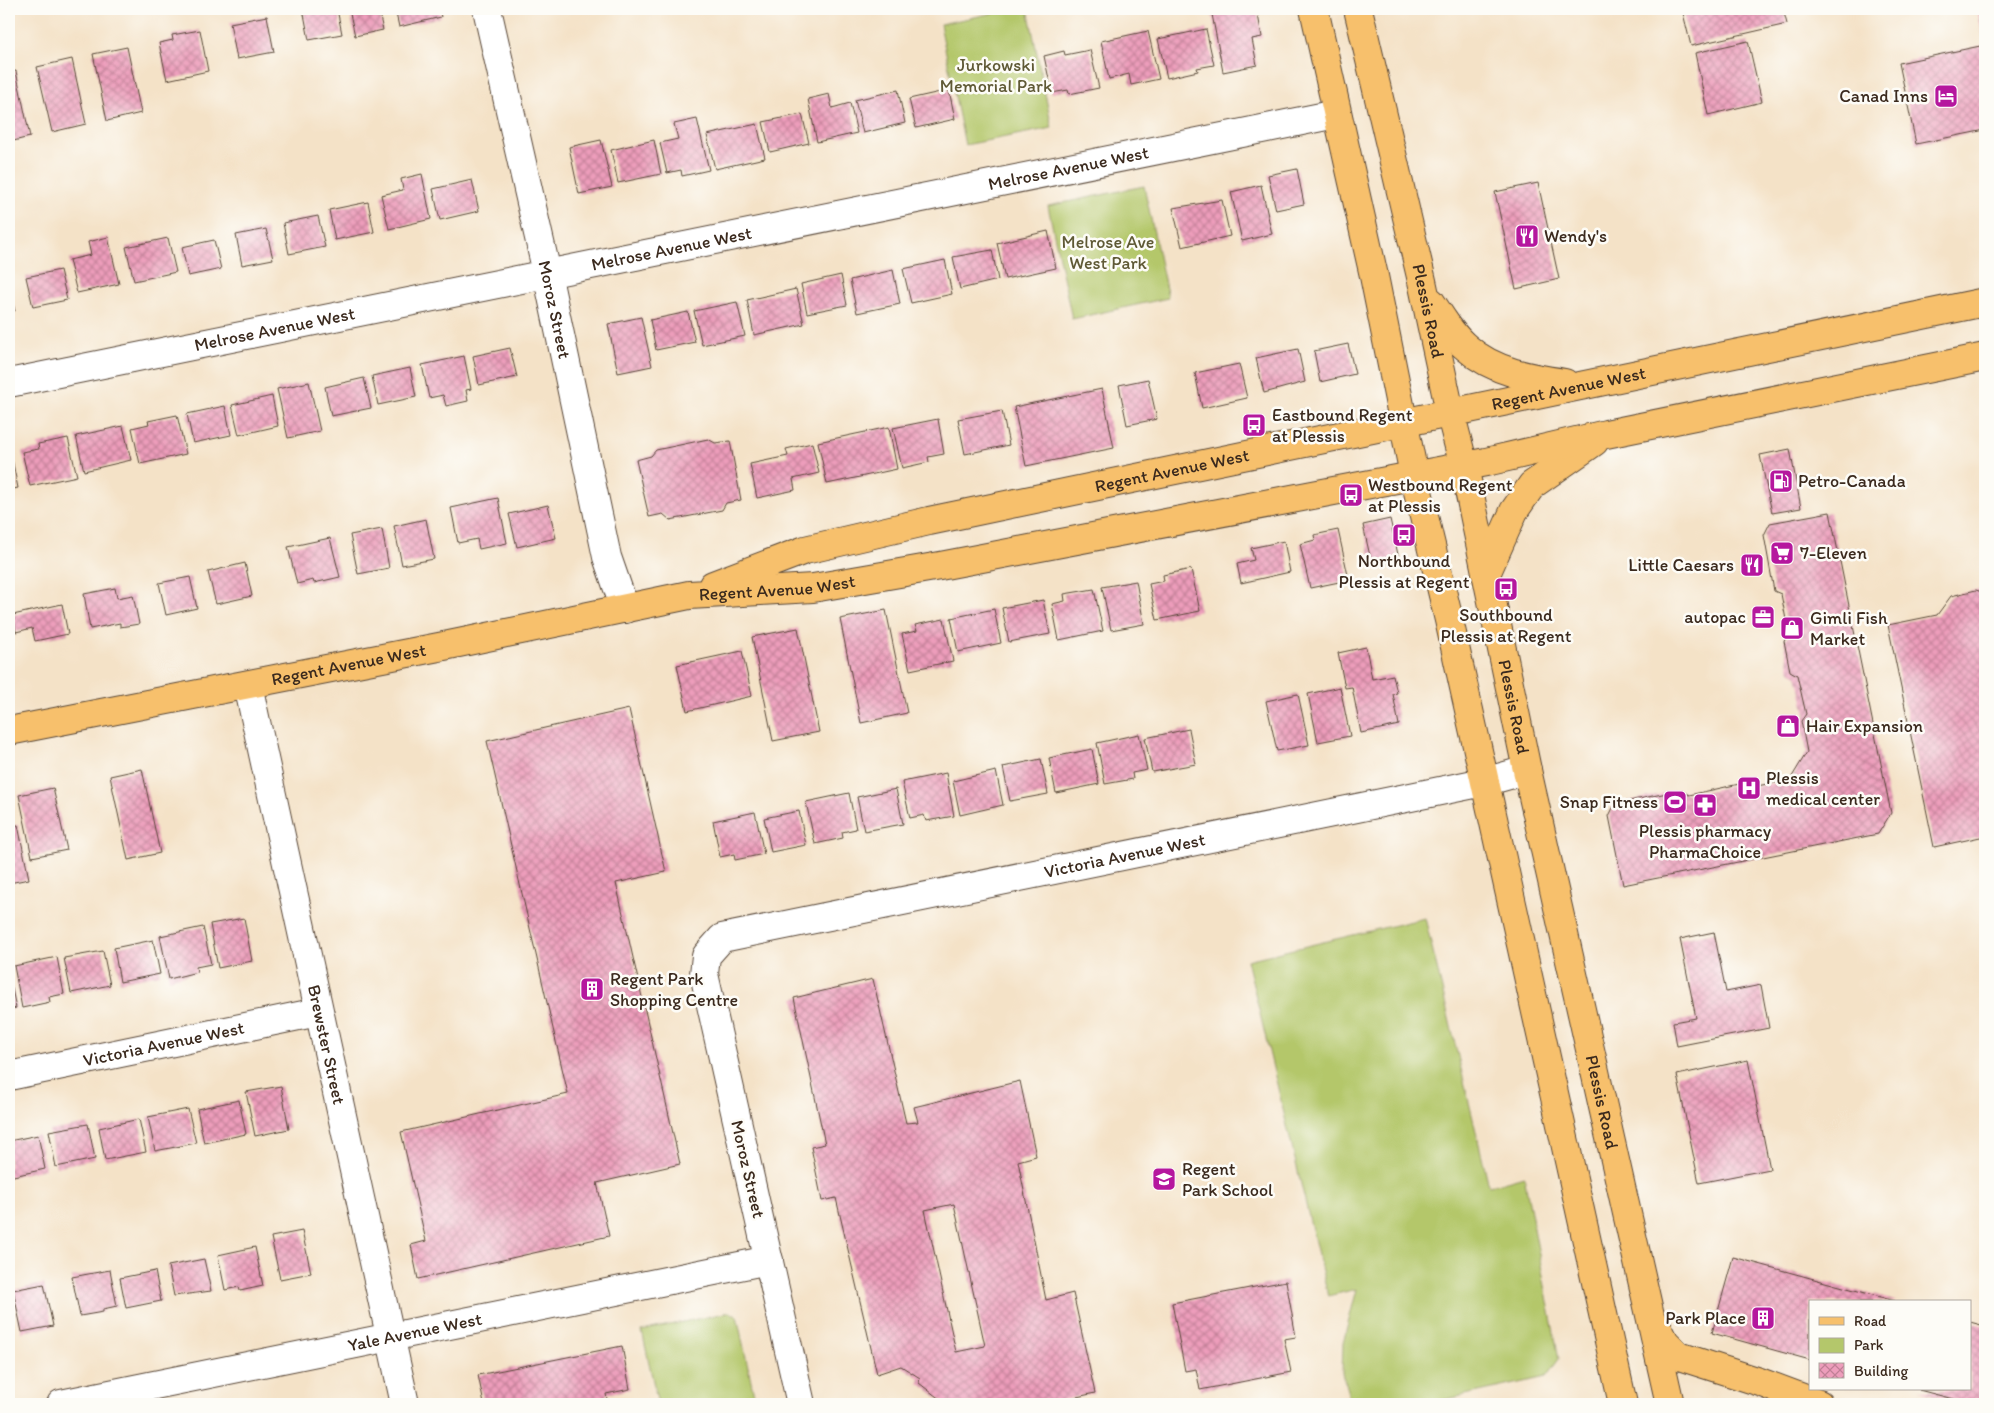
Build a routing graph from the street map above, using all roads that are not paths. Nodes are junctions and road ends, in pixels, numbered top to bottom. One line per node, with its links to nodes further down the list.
1 (487, 9): 5 (street, Moroz Street)
2 (1314, 9): 4 (main road)
3 (1358, 9): 6 (main road, Plessis Road)
4 (1336, 114): 5 (street, Melrose Avenue West); 12 (main road)
5 (547, 274): 9 (street, Melrose Avenue West); 18 (street, Moroz Street)
6 (1423, 290): 10 (main road); 11 (main road, Plessis Road)
7 (1985, 302): 10 (main road, Regent Avenue West)
8 (1985, 357): 13 (main road, Regent Avenue West)
9 (9, 383)
10 (1583, 386): 11 (main road, Regent Avenue West)
11 (1450, 412): 12 (main road, Regent Avenue West); 14 (main road, Plessis Road)
12 (1404, 422): 15 (main road); 17 (main road, Regent Avenue West)
13 (1606, 434): 14 (main road, Regent Avenue West); 16 (main road)
14 (1464, 466): 15 (main road, Regent Avenue West); 16 (main road, Plessis Road)
15 (1414, 475): 17 (main road, Regent Avenue West); 22 (main road)
16 (1486, 574): 21 (main road, Plessis Road)
17 (689, 595): 18 (main road, Regent Avenue West)
18 (625, 609): 19 (main road, Regent Avenue West)
19 (248, 685): 20 (main road, Regent Avenue West); 24 (street, Brewster Street)
20 (9, 731)
21 (1527, 770): 22 (street, Victoria Avenue West); 27 (main road, Plessis Road)
22 (1484, 782): 23 (street, Victoria Avenue West); 32 (main road)
23 (722, 938): 26 (street, Moroz Street)
24 (318, 1012): 25 (street, Victoria Avenue West); 28 (street, Brewster Street)
25 (9, 1076)
26 (769, 1260): 28 (street, Yale Avenue West); 31 (street, Moroz Street)
27 (1650, 1314): 33 (main road, Plessis Road); 34 (main road)
28 (390, 1338): 29 (street, Yale Avenue West); 30 (street, Brewster Street)
29 (61, 1404)
30 (405, 1404)
31 (801, 1404)
32 (1623, 1404)
33 (1670, 1404)
34 (1819, 1404)

